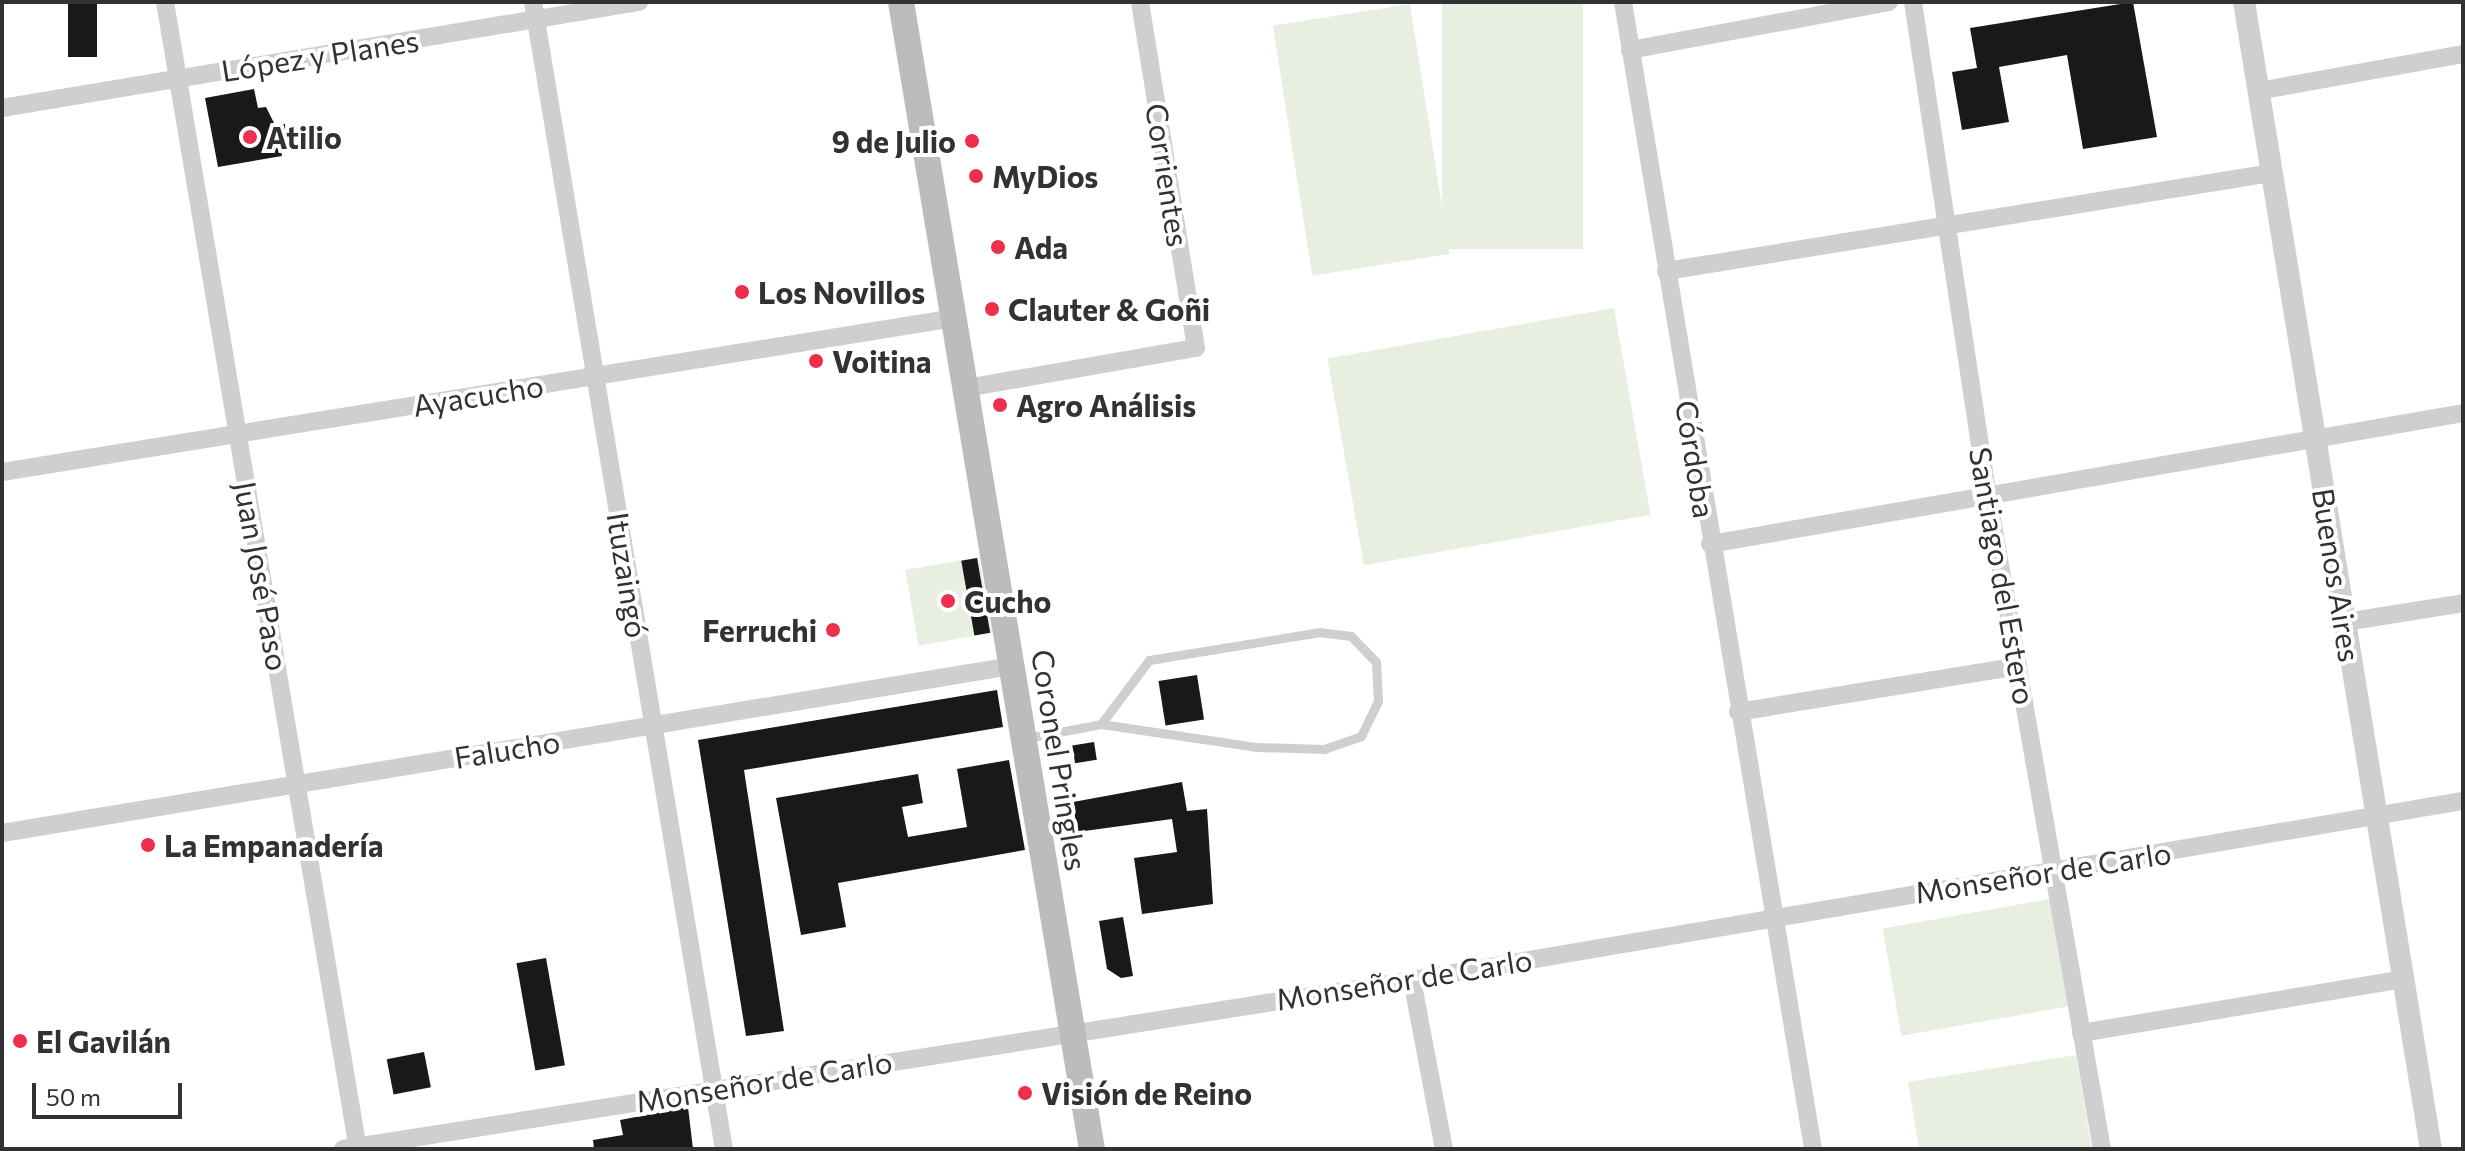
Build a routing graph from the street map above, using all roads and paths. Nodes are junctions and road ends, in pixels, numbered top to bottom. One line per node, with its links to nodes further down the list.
1 (165, 2): 12 (street, Juan José Paso)
2 (639, 2): 9 (street, López y Planes)
3 (901, 2): 18 (main road, Coronel Pringles)
4 (1140, 2): 20 (street, Corrientes)
5 (1623, 2): 10 (street, Córdoba)
6 (1889, 2): 10 (street)
7 (1913, 2): 16 (street, Santiago del Estero)
8 (2244, 2): 13 (street, Buenos Aires)
9 (534, 11): 12 (street, López y Planes); 19 (street, Ituzaingó)
10 (1630, 50): 17 (street, Córdoba)
11 (2463, 54): 13 (street)
12 (178, 79): 14 (street, López y Planes); 22 (street, Juan José Paso)
13 (2258, 91): 15 (street, Buenos Aires)
14 (2, 108)
15 (2272, 173): 16 (street); 23 (street, Buenos Aires)
16 (1946, 227): 17 (street); 25 (street, Santiago del Estero)
17 (1666, 271): 26 (street, Córdoba)
18 (954, 318): 19 (street, Ayacucho); 20 (main road, Coronel Pringles)
19 (595, 376): 22 (street, Ayacucho); 33 (street, Ituzaingó)
20 (966, 388): 29 (main road, Coronel Pringles)
21 (2463, 413): 23 (street)
22 (238, 433): 24 (street, Ayacucho); 35 (street, Juan José Paso)
23 (2315, 436): 25 (street); 28 (street, Buenos Aires)
24 (2, 472)
25 (1988, 496): 26 (street); 30 (street, Santiago del Estero)
26 (1710, 544): 31 (street, Córdoba)
27 (2463, 603): 28 (street)
28 (2345, 622): 37 (street, Buenos Aires)
29 (1012, 666): 33 (street, Falucho); 34 (main road, Coronel Pringles)
30 (2018, 666): 31 (street); 39 (street, Santiago del Estero)
31 (1738, 712): 40 (street, Córdoba)
32 (1101, 724): 32 (lane); 34 (lane)
33 (653, 725): 35 (street, Falucho); 45 (street, Ituzaingó)
34 (1024, 739): 43 (main road, Coronel Pringles)
35 (297, 784): 38 (street, Falucho); 46 (street, Juan José Paso)
36 (2463, 801): 37 (street, Monseñor de Carlo)
37 (2376, 817): 39 (street, Monseñor de Carlo); 41 (street, Buenos Aires)
38 (2, 833)
39 (2055, 871): 40 (street, Monseñor de Carlo); 44 (street, Santiago del Estero)
40 (1771, 915): 42 (street, Monseñor de Carlo); 50 (street, Córdoba)
41 (2405, 979): 44 (street); 52 (street, Buenos Aires)
42 (1412, 980): 43 (street, Monseñor de Carlo); 49 (street)
43 (1073, 1030): 45 (street, Monseñor de Carlo); 48 (main road, Coronel Pringles)
44 (2081, 1033): 51 (street, Santiago del Estero)
45 (714, 1089): 46 (street, Monseñor de Carlo); 47 (street, Ituzaingó)
46 (353, 1148)
47 (724, 1149)
48 (1092, 1149)
49 (1444, 1149)
50 (1813, 1149)
51 (2102, 1149)
52 (2431, 1149)

